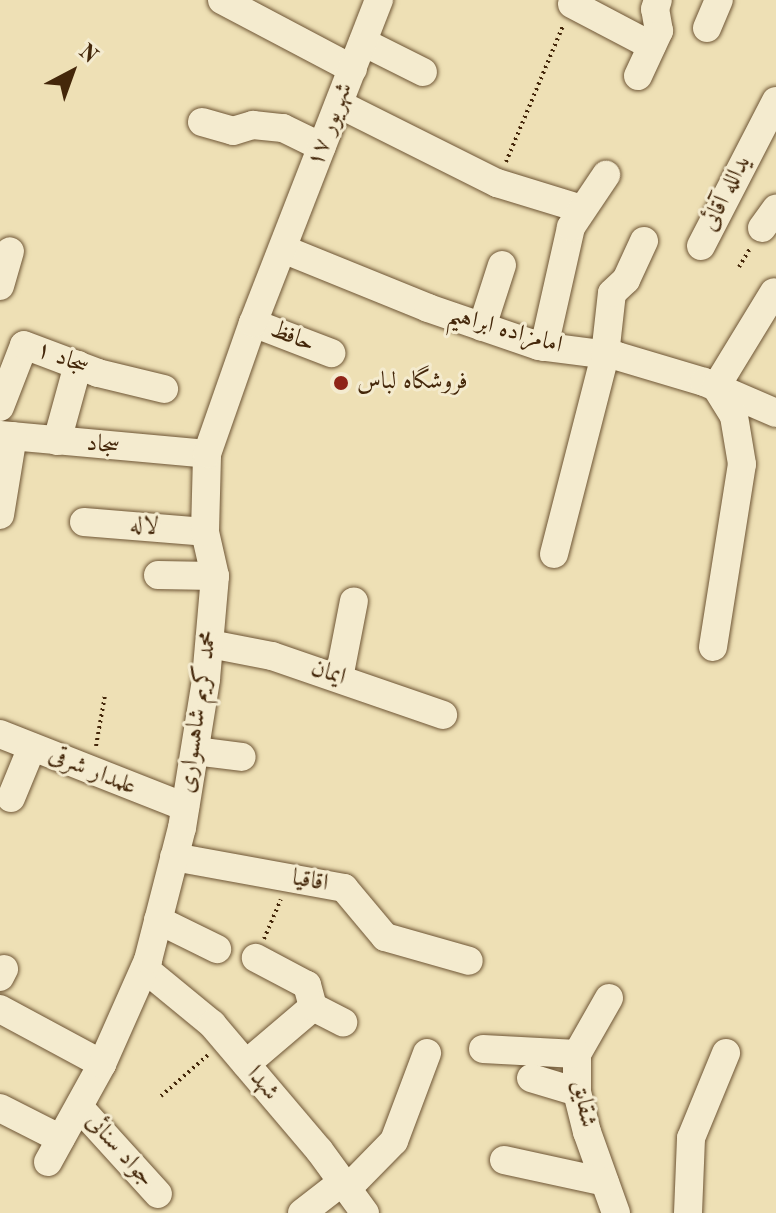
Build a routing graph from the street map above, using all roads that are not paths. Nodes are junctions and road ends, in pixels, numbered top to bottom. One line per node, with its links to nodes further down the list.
1 (222, 0): 9 (street)
2 (379, 0): 7 (street, ۱۷ شهریور)
3 (658, 0): 8 (street)
4 (719, 0): 6 (street)
5 (572, 4): 8 (street)
6 (707, 28)
7 (363, 42): 9 (street, ۱۷ شهریور); 10 (street)
8 (652, 46): 11 (street)
9 (353, 69): 12 (street, ۱۷ شهریور)
10 (423, 72)
11 (638, 76)
12 (339, 104): 15 (street, ۱۷ شهریور); 17 (street)
13 (773, 116): 19 (street, یدالله آقائی)
14 (202, 122): 15 (street)
15 (322, 147): 20 (street, ۱۷ شهریور)
16 (606, 175): 17 (street)
17 (582, 209): 27 (street)
18 (644, 241): 29 (street)
19 (701, 246)
20 (283, 249): 25 (street, محمد کریم شاهسواری); 26 (street, امامزاده ابراهیم)
21 (10, 251): 23 (street)
22 (502, 265): 26 (street)
23 (0, 286)
24 (774, 292): 31 (street)
25 (253, 323): 28 (street, حافظ); 37 (street, محمد کریم شاهسواری)
26 (482, 327): 27 (street, امامزاده ابراهیم)
27 (544, 347): 29 (street, امامزاده ابراهیم)
28 (331, 353)
29 (605, 355): 31 (street, امامزاده ابراهیم); 41 (street)
30 (78, 365): 32 (street, سجاد ۱); 33 (street, سجاد ۱); 36 (street)
31 (716, 387): 34 (street, امامزاده ابراهیم); 46 (street)
32 (164, 389)
33 (0, 407)
34 (776, 413)
35 (7, 436): 36 (street, سجاد); 38 (street)
36 (57, 441): 37 (street, سجاد)
37 (207, 454): 40 (street, محمد کریم شاهسواری)
38 (0, 515)
39 (84, 522): 40 (street, لاله)
40 (205, 532): 43 (street, محمد کریم شاهسواری)
41 (554, 554)
42 (158, 575): 43 (street)
43 (215, 576): 45 (street, محمد کریم شاهسواری)
44 (354, 601): 47 (street)
45 (210, 644): 47 (street, ایمان); 51 (street, محمد کریم شاهسواری)
46 (713, 647)
47 (339, 678): 48 (street, ایمان)
48 (443, 715)
49 (0, 734): 50 (street, علمدار شرقی)
50 (32, 747): 53 (street); 54 (street, علمدار شرقی)
51 (195, 751): 52 (street); 54 (street, محمد کریم شاهسواری)
52 (242, 757)
53 (11, 798)
54 (185, 807): 55 (street, محمد کریم شاهسواری)
55 (174, 857): 56 (street, محمد کریم شاهسواری); 59 (street, اقاقیا)
56 (158, 920): 57 (street); 60 (street, محمد کریم شاهسواری)
57 (217, 949)
58 (256, 958): 62 (street)
59 (469, 961)
60 (145, 969): 69 (street, محمد کریم شاهسواری); 70 (street, شهدا)
61 (609, 998): 68 (street, شقایق)
62 (313, 1007): 64 (street); 70 (street)
63 (0, 1009): 69 (street)
64 (343, 1022)
65 (483, 1049): 68 (street)
66 (427, 1053): 77 (street)
67 (726, 1053): 82 (street)
68 (577, 1054): 72 (street, شقایق)
69 (102, 1064): 74 (street, محمد کریم شاهسواری)
70 (246, 1064): 77 (street, شهدا)
71 (531, 1078): 72 (street)
72 (577, 1092): 76 (street, شقایق)
73 (0, 1108): 74 (street, محمد کریم شاهسواری)
74 (80, 1108): 78 (street, جواد سنائی)
75 (504, 1160): 76 (street)
76 (605, 1182): 81 (street, شقایق)
77 (345, 1186): 79 (street); 80 (street, شهدا)
78 (158, 1194)
79 (302, 1213)
80 (365, 1213)
81 (616, 1213)
82 (688, 1213)

